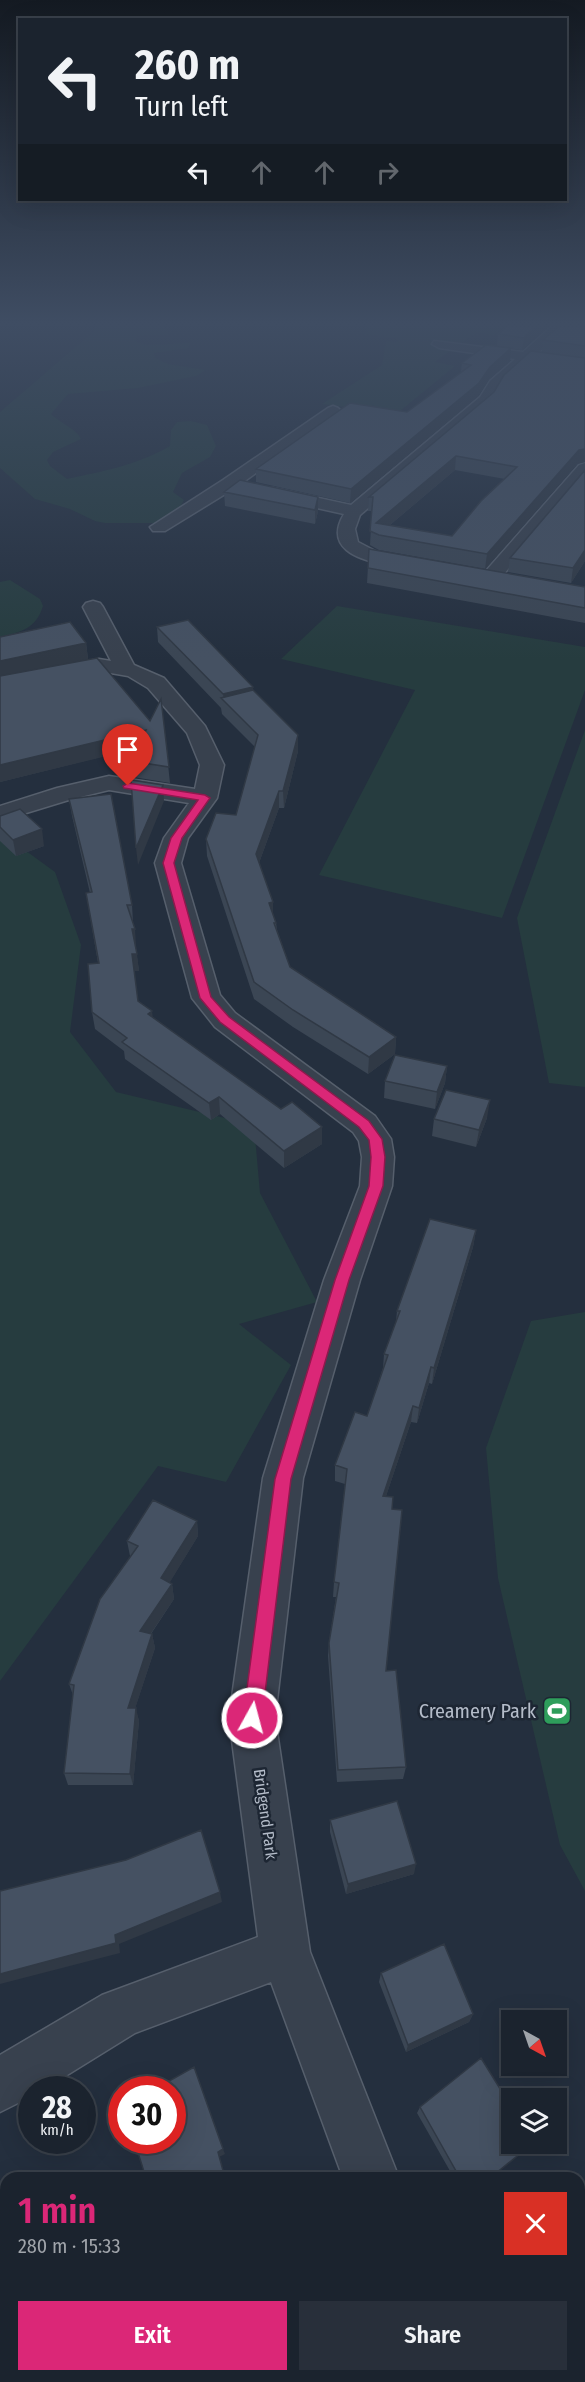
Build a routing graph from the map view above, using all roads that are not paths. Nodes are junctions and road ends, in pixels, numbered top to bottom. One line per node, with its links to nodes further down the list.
1 (296, 437): 4 (street)
2 (442, 437): 5 (street)
3 (585, 468): 8 (street)
4 (229, 484): 5 (street); 6 (street)
5 (354, 511): 7 (street)
6 (159, 527)
7 (432, 567)
8 (514, 581)
9 (93, 607): 10 (street)
10 (126, 669): 11 (street, Bridgend Park); 12 (street, Bridgend Park)
11 (0, 685)
12 (205, 798): 13 (street); 14 (street, Bridgend Park)
13 (0, 814)
14 (285, 1952): 15 (street); 16 (street, Bridgend Park)
15 (0, 2085)
16 (369, 2172)

